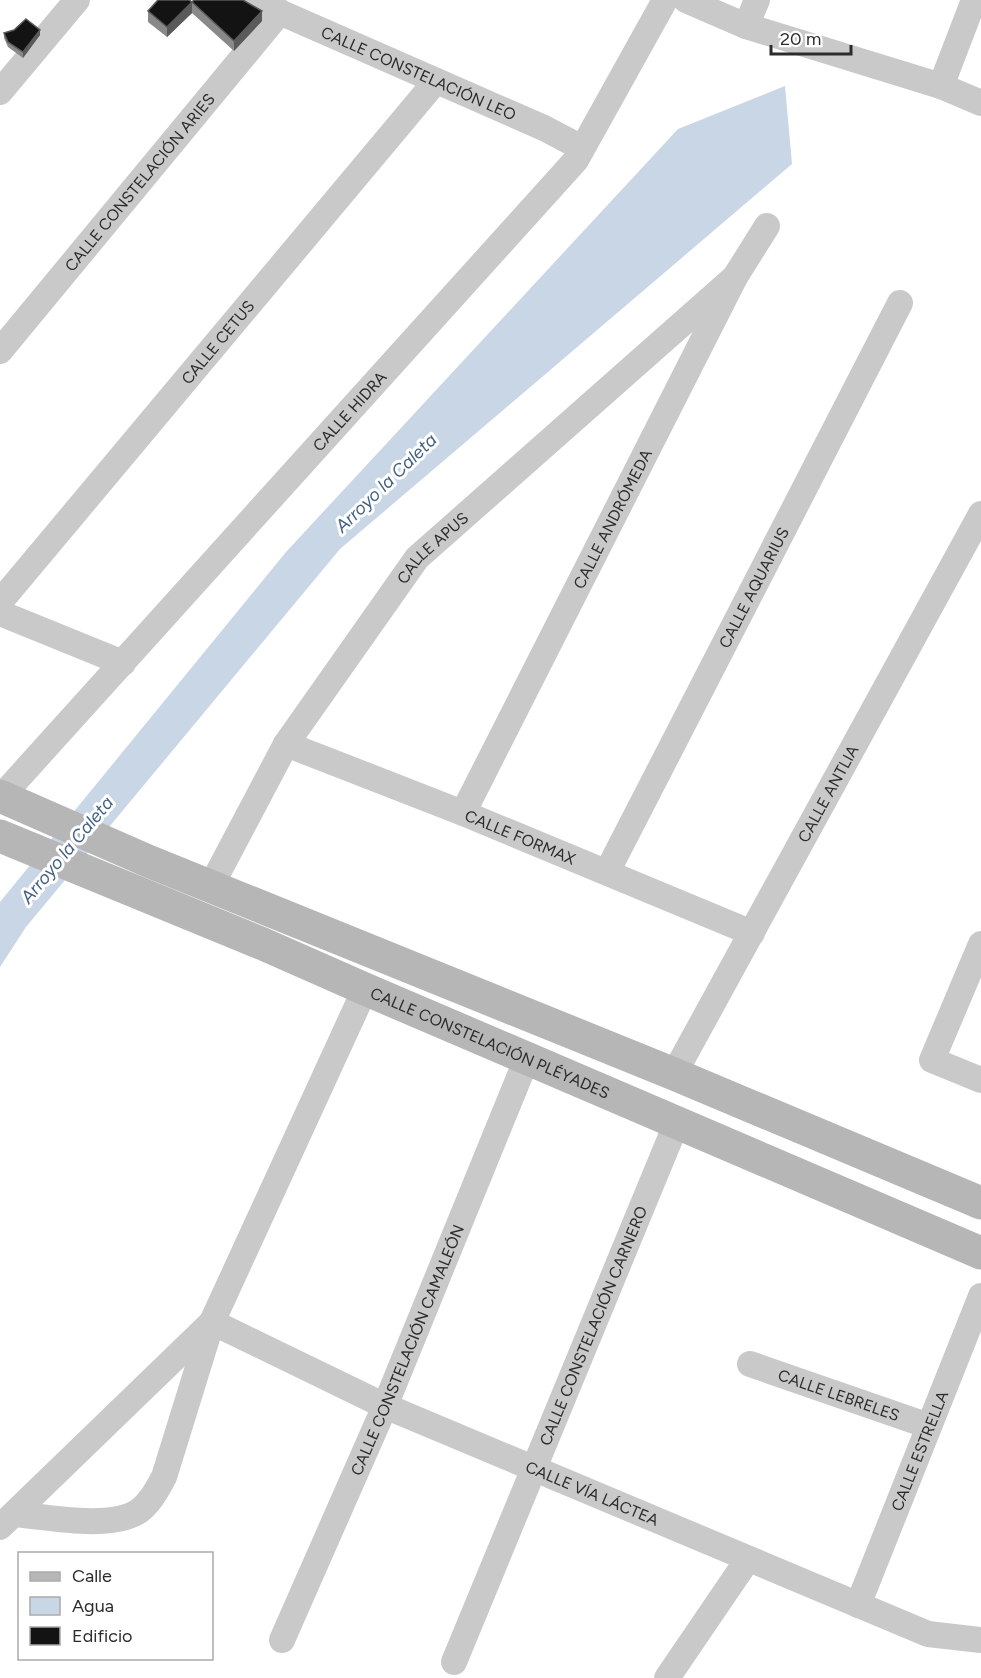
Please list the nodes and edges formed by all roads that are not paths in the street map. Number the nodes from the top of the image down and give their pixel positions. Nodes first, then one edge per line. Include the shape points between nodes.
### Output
1 (76, 0) edge
2 (252, 0) edge
3 (664, 0) edge
4 (686, 0) edge
5 (757, 0) edge
6 (974, 0) edge
7 (280, 12) junction
8 (746, 26) junction
9 (436, 81) junction
10 (940, 86) junction
11 (0, 92) edge
12 (981, 103) edge
13 (582, 148) junction
14 (767, 226) dead end
15 (735, 277) junction
16 (900, 303) dead end
17 (0, 351) edge
18 (981, 514) edge
19 (0, 602) edge
20 (0, 613) edge
21 (123, 663) junction
22 (286, 744) junction
23 (5, 798) edge
24 (463, 813) junction
25 (0, 836) edge
26 (606, 872) junction
27 (211, 886) junction
28 (752, 933) junction
29 (981, 944) edge
30 (365, 989) junction
31 (527, 1058) junction
32 (674, 1074) junction
33 (981, 1080) edge
34 (677, 1122) junction
35 (981, 1203) edge
36 (981, 1253) edge
37 (981, 1296) edge
38 (212, 1322) junction
39 (750, 1364) dead end
40 (385, 1406) junction
41 (929, 1426) junction
42 (534, 1469) junction
43 (7, 1520) edge
44 (748, 1559) junction
45 (858, 1605) junction
46 (282, 1640) dead end
47 (981, 1640) edge
48 (454, 1662) dead end
49 (667, 1678) edge

1 - 11 street
2 - 7 street, CALLE CONSTELACIÓN LEO
3 - 13 street, CALLE HIDRA
4 - 8 street
5 - 8 street
6 - 10 street
7 - 9 street, CALLE CONSTELACIÓN LEO
7 - 17 street, CALLE CONSTELACIÓN ARIES
8 - 10 street
9 - 13 street, CALLE CONSTELACIÓN LEO
9 - 19 street, CALLE CETUS
10 - 12 street
13 - 21 street, CALLE HIDRA via 568,169
14 - 15 street, CALLE ANDRÓMEDA
15 - 22 street, CALLE APUS via 417,558
15 - 24 street, CALLE ANDRÓMEDA
16 - 26 street, CALLE AQUARIUS
18 - 28 street, CALLE ANTLIA
20 - 21 street
21 - 23 street, CALLE HIDRA
22 - 24 street, CALLE FORMAX
22 - 27 street, CALLE APUS
23 - 27 main road
24 - 26 street, CALLE FORMAX
25 - 30 main road, CALLE CONSTELACIÓN PLÉYADES
26 - 28 street, CALLE FORMAX
27 - 32 main road
28 - 32 street, CALLE ANTLIA
29 - 33 street via 932,1059
30 - 31 main road, CALLE CONSTELACIÓN PLÉYADES
30 - 38 street
31 - 34 main road, CALLE CONSTELACIÓN PLÉYADES
31 - 40 street, CALLE CONSTELACIÓN CAMALEÓN
32 - 35 main road
34 - 36 main road, CALLE CONSTELACIÓN PLÉYADES
34 - 42 street, CALLE CONSTELACIÓN CARNERO
37 - 41 street, CALLE ESTRELLA
38 - 40 street, CALLE VÍA LÁCTEA
38 - 43 street
38 - 43 street via 164,1477 139,1511 102,1522
39 - 41 street, CALLE LEBRELES
40 - 42 street, CALLE VÍA LÁCTEA
40 - 46 street, CALLE CONSTELACIÓN CAMALEÓN
41 - 45 street, CALLE ESTRELLA
42 - 44 street, CALLE VÍA LÁCTEA
42 - 48 street, CALLE CONSTELACIÓN CARNERO
44 - 45 street, CALLE VÍA LÁCTEA
44 - 49 street
45 - 47 street, CALLE VÍA LÁCTEA via 928,1634

